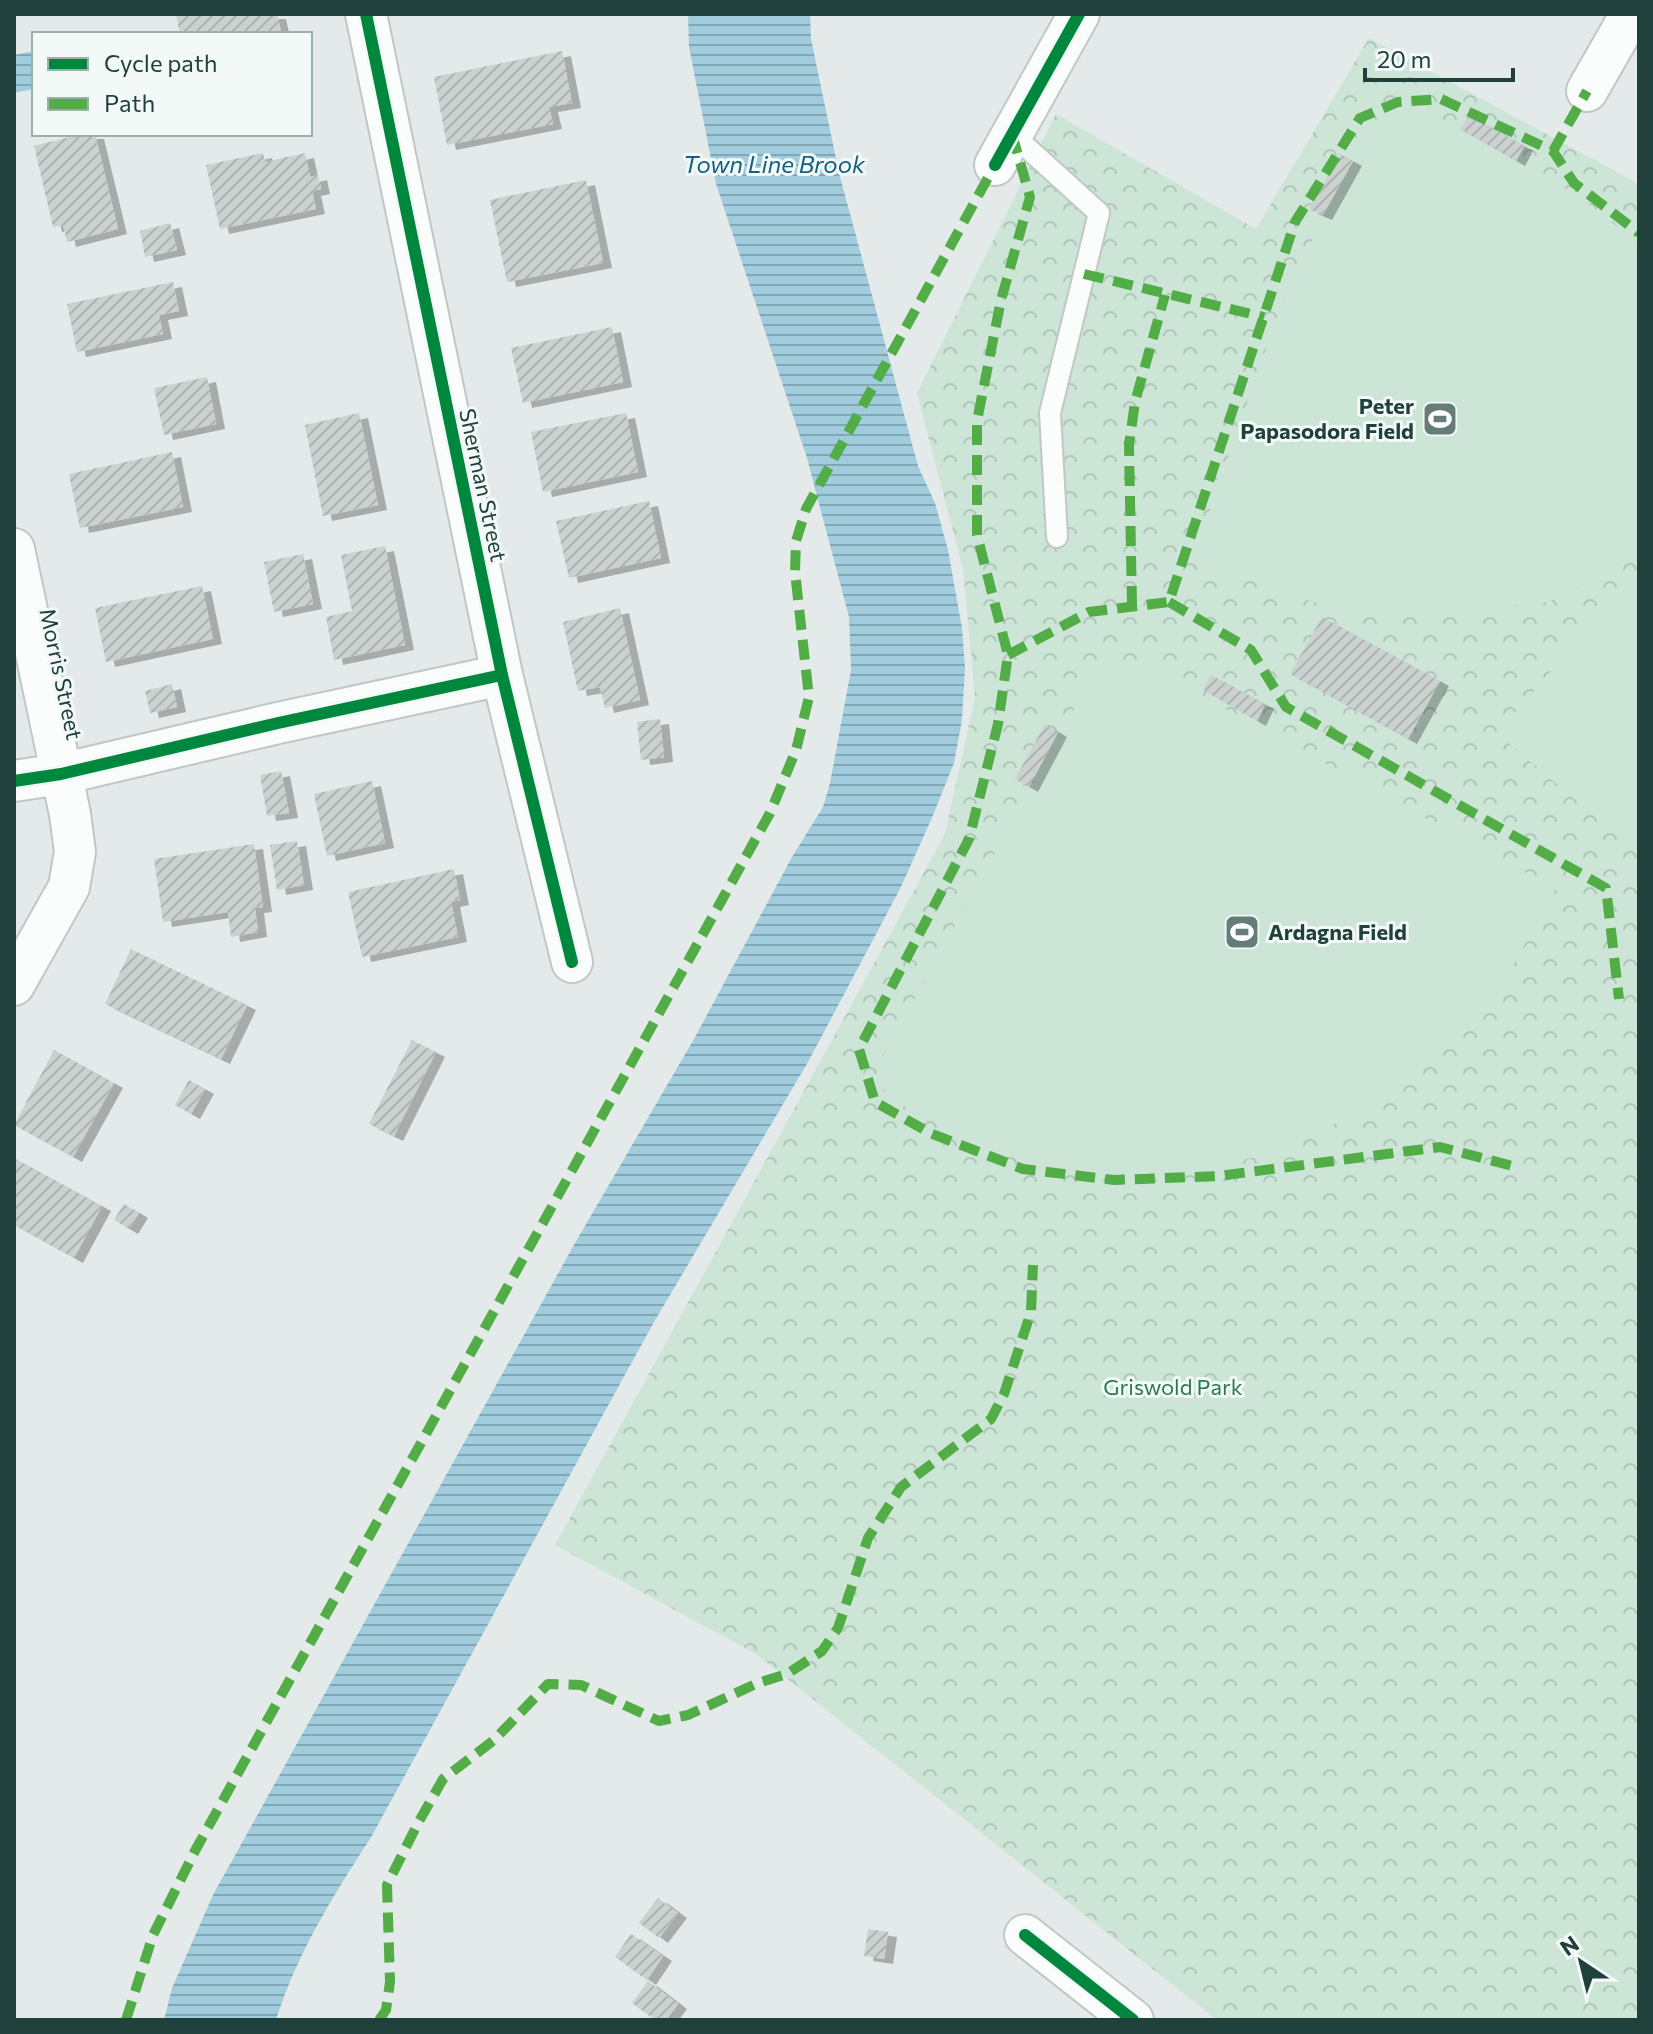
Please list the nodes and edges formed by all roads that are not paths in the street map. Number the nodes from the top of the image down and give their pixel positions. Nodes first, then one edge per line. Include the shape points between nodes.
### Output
1 (366, 14) edge
2 (1079, 14) edge
3 (1631, 14) edge
4 (1587, 91) dead end
5 (1003, 150) joint
6 (1057, 537) dead end
7 (14, 549) edge
8 (502, 675) junction
9 (61, 774) junction
10 (14, 781) edge
11 (572, 962) dead end
12 (14, 985) edge
13 (1025, 1935) dead end
14 (1133, 2020) edge

1 - 8 street, Sherman Street
2 - 5 street
3 - 4 street
5 - 6 lane via 1099,213 1050,413
7 - 9 street, Morris Street
8 - 9 street
8 - 11 street, Sherman Street
9 - 10 street
9 - 12 street, Morris Street via 73,835 73,870 69,887
13 - 14 street

